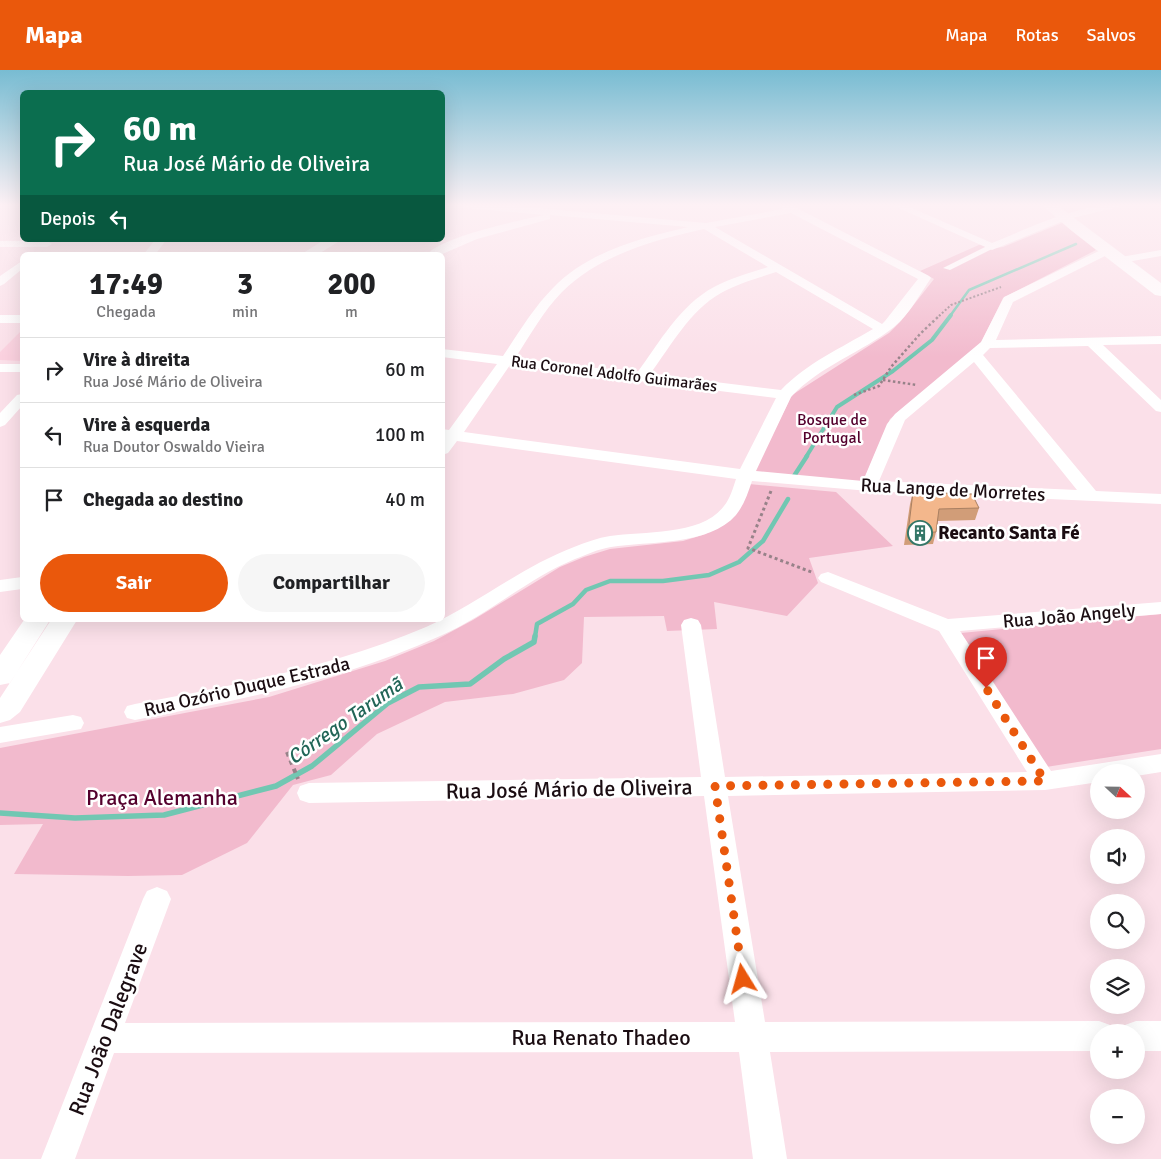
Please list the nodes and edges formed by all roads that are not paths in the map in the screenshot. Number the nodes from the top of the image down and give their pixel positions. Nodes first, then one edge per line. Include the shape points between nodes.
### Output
1 (606, 256) edge
2 (757, 256) edge
3 (882, 256) edge
4 (973, 256) edge
5 (1113, 256) edge
6 (1116, 256) edge
7 (20, 266) edge
8 (778, 268) junction
9 (947, 268) dead end
10 (0, 282) edge
11 (1161, 291) edge
12 (0, 319) edge
13 (20, 319) edge
14 (882, 330) junction
15 (1161, 340) edge
16 (1092, 342) junction
17 (987, 344) junction
18 (445, 353) edge
19 (975, 354) junction
20 (506, 361) junction
21 (0, 368) edge
22 (20, 368) edge
23 (641, 378) junction
24 (785, 395) junction
25 (20, 400) edge
26 (1161, 408) edge
27 (0, 422) edge
28 (448, 435) edge
29 (745, 476) junction
30 (870, 486) junction
31 (1090, 496) junction
32 (1161, 499) edge
33 (828, 578) road end
34 (20, 583) edge
35 (0, 586) edge
36 (1161, 608) edge
37 (36, 622) edge
38 (63, 622) edge
39 (691, 625) dead end
40 (946, 626) junction
41 (0, 676) edge
42 (135, 712) dead end
43 (0, 713) edge
44 (73, 723) dead end
45 (0, 735) edge
46 (1161, 763) edge
47 (1145, 766) edge
48 (1090, 774) edge
49 (1045, 781) junction
50 (715, 786) junction
51 (304, 788) road end
52 (157, 898) dead end
53 (752, 1036) junction
54 (1090, 1036) edge
55 (1145, 1036) edge
56 (1161, 1036) edge
57 (104, 1038) junction
58 (58, 1159) edge
59 (770, 1159) edge

1 - 20 street via 581,270 552,297
2 - 8 street
3 - 14 street, Rua Ozório Duque Estrada via 925,278 901,312
4 - 9 street
5 - 17 street via 1008,300
6 - 11 main road
7 - 10 street
8 - 14 street
8 - 23 street via 729,284 702,300
12 - 13 street
14 - 24 street, Rua Ozório Duque Estrada via 799,380
15 - 16 street
16 - 17 street
16 - 26 street
17 - 19 street
18 - 20 street, Rua Coronel Adolfo Guimarães
19 - 30 street via 895,424
19 - 31 street
20 - 23 street, Rua Coronel Adolfo Guimarães
20 - 28 street
21 - 22 street
23 - 24 street, Rua Coronel Adolfo Guimarães
24 - 29 street, Rua Ozório Duque Estrada
25 - 27 street
28 - 29 street, Rua Lange de Morretes
29 - 30 street, Rua Lange de Morretes
29 - 42 street, Rua Ozório Duque Estrada via 733,507 706,527 676,536 615,541 581,550 545,566 478,608 408,643 337,668
30 - 31 street, Rua Lange de Morretes
31 - 32 street, Rua Lange de Morretes
33 - 40 street
34 - 35 street
36 - 40 street, Rua João Angely
37 - 41 street
38 - 43 street via 10,705
39 - 50 street
40 - 49 street
44 - 45 street
46 - 47 street, Rua José Mário de Oliveira
48 - 49 street, Rua José Mário de Oliveira
49 - 50 street, Rua José Mário de Oliveira
50 - 51 street, Rua José Mário de Oliveira
50 - 53 street
52 - 57 street, Rua João Dalegrave
53 - 54 street, Rua Renato Thadeo
53 - 57 street, Rua Renato Thadeo
53 - 59 street
55 - 56 street
57 - 58 street, Rua João Dalegrave

